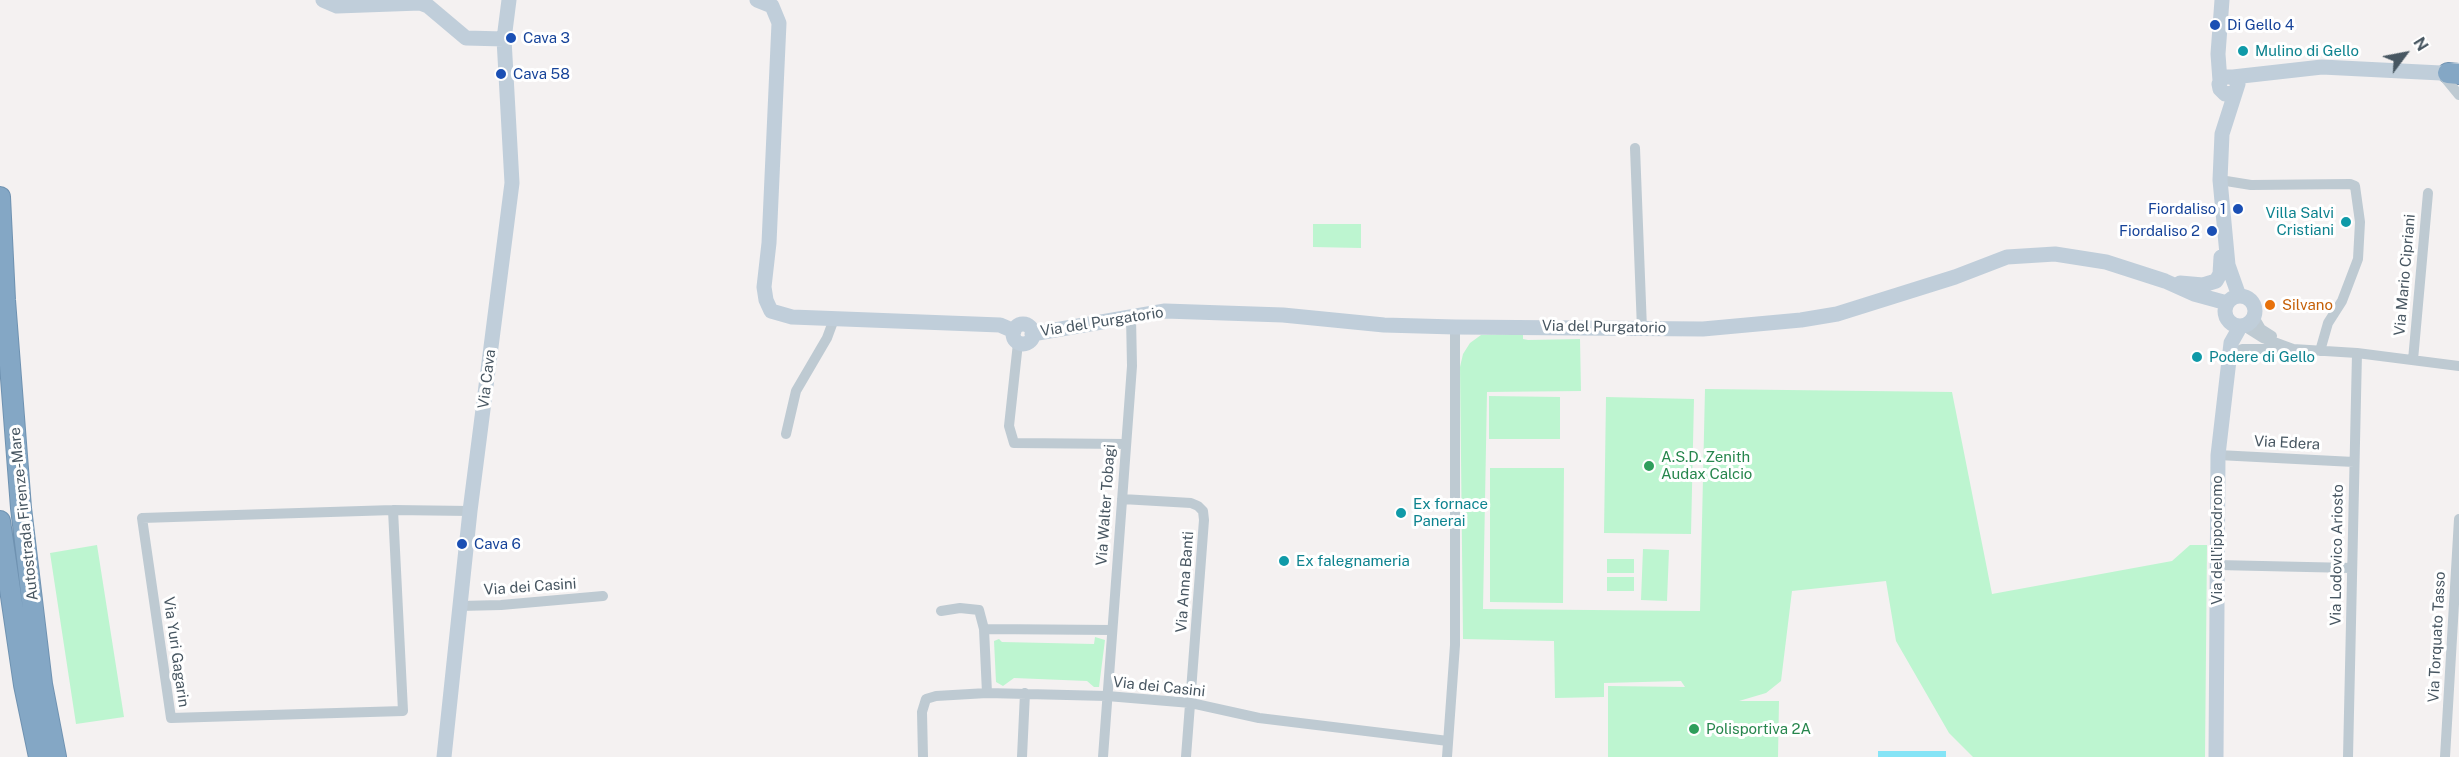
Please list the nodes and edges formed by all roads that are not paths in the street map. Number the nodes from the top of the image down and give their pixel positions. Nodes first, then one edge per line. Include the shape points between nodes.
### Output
1 (323, 0) edge
2 (509, 0) edge
3 (757, 0) edge
4 (2222, 0) edge
5 (504, 39) junction
6 (2424, 70) junction
7 (2453, 70) edge
8 (2229, 84) junction
9 (2459, 95) edge
10 (1635, 148) dead end
11 (2220, 180) junction
12 (2428, 193) dead end
13 (0, 197) edge
14 (2223, 230) junction
15 (2222, 254) junction
16 (2165, 281) junction
17 (2230, 303) junction
18 (1131, 316) junction
19 (834, 319) junction
20 (2246, 323) junction
21 (1455, 327) junction
22 (1641, 328) junction
23 (1016, 337) junction
24 (2293, 349) junction
25 (2320, 351) junction
26 (2357, 353) junction
27 (2413, 360) junction
28 (2229, 363) junction
29 (2458, 364) edge
30 (786, 434) dead end
31 (1126, 444) junction
32 (2218, 455) junction
33 (2354, 462) junction
34 (1122, 499) junction
35 (393, 510) junction
36 (470, 511) junction
37 (2459, 519) edge
38 (0, 521) edge
39 (2217, 565) junction
40 (2352, 568) junction
41 (603, 596) dead end
42 (460, 606) junction
43 (941, 611) dead end
44 (984, 629) junction
45 (1112, 630) junction
46 (987, 693) junction
47 (1025, 693) junction
48 (1107, 696) junction
49 (1191, 703) junction
50 (1448, 741) junction
51 (39, 757) edge
52 (56, 757) edge
53 (444, 757) edge
54 (923, 757) edge
55 (1022, 757) edge
56 (1103, 757) edge
57 (1186, 757) edge
58 (1447, 757) edge
59 (2216, 757) edge
60 (2348, 757) edge
61 (2445, 757) edge

1 - 5 street via 337,6 420,3 466,38
2 - 5 street, Via Cava
3 - 19 street via 772,6 779,23 766,300 771,311 781,315
4 - 8 street via 2218,54
5 - 36 street, Via Cava via 512,183
6 - 7 street
6 - 7 street via 2449,65
6 - 8 street via 2322,67
7 - 9 street
8 - 11 street via 2219,115
10 - 22 street
11 - 14 street
11 - 25 street via 2251,185 2355,186 2360,222 2358,259 2342,301 2328,323
12 - 27 street, Via Mario Cipriani
13 - 52 highway, Autostrada Firenze-Mare via 21,508 42,684
14 - 15 street
14 - 17 street
15 - 16 street via 2219,277 2214,283
15 - 17 street
16 - 17 street via 2194,294
16 - 22 street, Via del Purgatorio via 2106,262 2055,254 2007,257 1837,314 1703,328
17 - 20 street via 2231,324
17 - 20 street via 2247,298 2253,304
18 - 21 street, Via del Purgatorio via 1165,311 1243,313
18 - 23 street, Via del Purgatorio via 1032,334 1026,325 1017,326
18 - 31 street, Via Walter Tobagi
19 - 23 street via 1000,325
19 - 30 street via 796,391
20 - 24 street via 2263,338
20 - 28 street, Via dell'ippodromo via 2232,340
21 - 22 street, Via del Purgatorio
21 - 50 street via 1455,645
23 - 31 street via 1009,426 1014,443
24 - 25 street
24 - 28 street via 2242,349 2235,352
25 - 26 street
26 - 27 street
26 - 33 street, Via Lodovico Ariosto
27 - 29 street
28 - 32 street, Via dell'ippodromo
31 - 34 street, Via Walter Tobagi
32 - 33 street, Via Edera
32 - 39 street, Via dell'ippodromo
33 - 40 street, Via Lodovico Ariosto
34 - 45 street, Via Walter Tobagi
34 - 49 street, Via Anna Banti via 1191,503 1203,511
35 - 35 street, Via Yuri Gagarin via 403,711 171,718 142,518
35 - 36 street, Via Yuri Gagarin
36 - 42 street, Via Cava
37 - 61 street, Via Torquato Tasso
38 - 51 highway, Autostrada Firenze-Mare via 24,685
39 - 40 street
39 - 59 street, Via dell'ippodromo
40 - 60 street, Via Lodovico Ariosto
41 - 42 street, Via dei Casini
42 - 53 street, Via Cava
43 - 44 street via 980,610
44 - 45 street
44 - 46 street
45 - 48 street, Via Walter Tobagi
46 - 47 street, Via dei Casini
46 - 54 street, Via dei Casini via 926,699 922,712
47 - 48 street, Via dei Casini
47 - 55 street
48 - 49 street, Via dei Casini
48 - 56 street, Via Walter Tobagi
49 - 50 street, Via dei Casini via 1259,718
49 - 57 street
50 - 58 street

